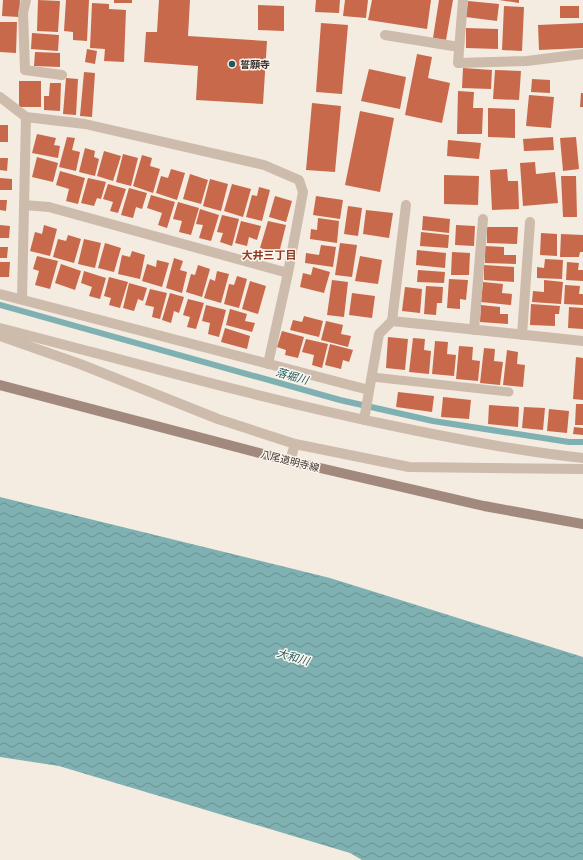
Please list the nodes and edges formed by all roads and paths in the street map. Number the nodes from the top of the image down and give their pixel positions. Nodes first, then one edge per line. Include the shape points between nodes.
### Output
1 (26, 0) edge
2 (464, 0) edge
3 (385, 35) dead end
4 (459, 47) junction
5 (583, 54) edge
6 (62, 75) dead end
7 (0, 97) edge
8 (26, 117) junction
9 (24, 205) junction
10 (406, 205) dead end
11 (483, 218) dead end
12 (530, 222) dead end
13 (288, 273) junction
14 (0, 294) edge
15 (22, 300) junction
16 (392, 321) junction
17 (0, 328) edge
18 (474, 330) junction
19 (522, 335) junction
20 (0, 336) edge
21 (583, 341) edge
22 (268, 364) junction
23 (372, 377) junction
24 (0, 385) edge
25 (509, 392) dead end
26 (369, 393) junction
27 (365, 416) junction
28 (295, 444) junction
29 (583, 458) edge
30 (290, 461) junction
31 (583, 469) edge
32 (583, 524) edge

1 - 6 street via 23,13 25,70
2 - 4 street
3 - 4 street
4 - 5 street via 458,63 527,61
7 - 8 street
8 - 9 street
8 - 13 street via 85,124 264,165 298,180 304,192
9 - 13 street via 49,207
9 - 15 street
10 - 16 street
11 - 18 street
12 - 19 street
13 - 22 street
14 - 15 street
15 - 22 street
16 - 18 street
16 - 23 street via 379,334
17 - 27 street via 266,398
18 - 19 street
19 - 21 street
20 - 28 street via 80,364 218,419
22 - 26 street
23 - 25 lane
23 - 26 street
24 - 30 main road, 八尾道明寺線
26 - 27 street
27 - 29 street via 474,443
28 - 30 street
28 - 31 street via 409,467
30 - 32 main road, 八尾道明寺線 via 484,506

